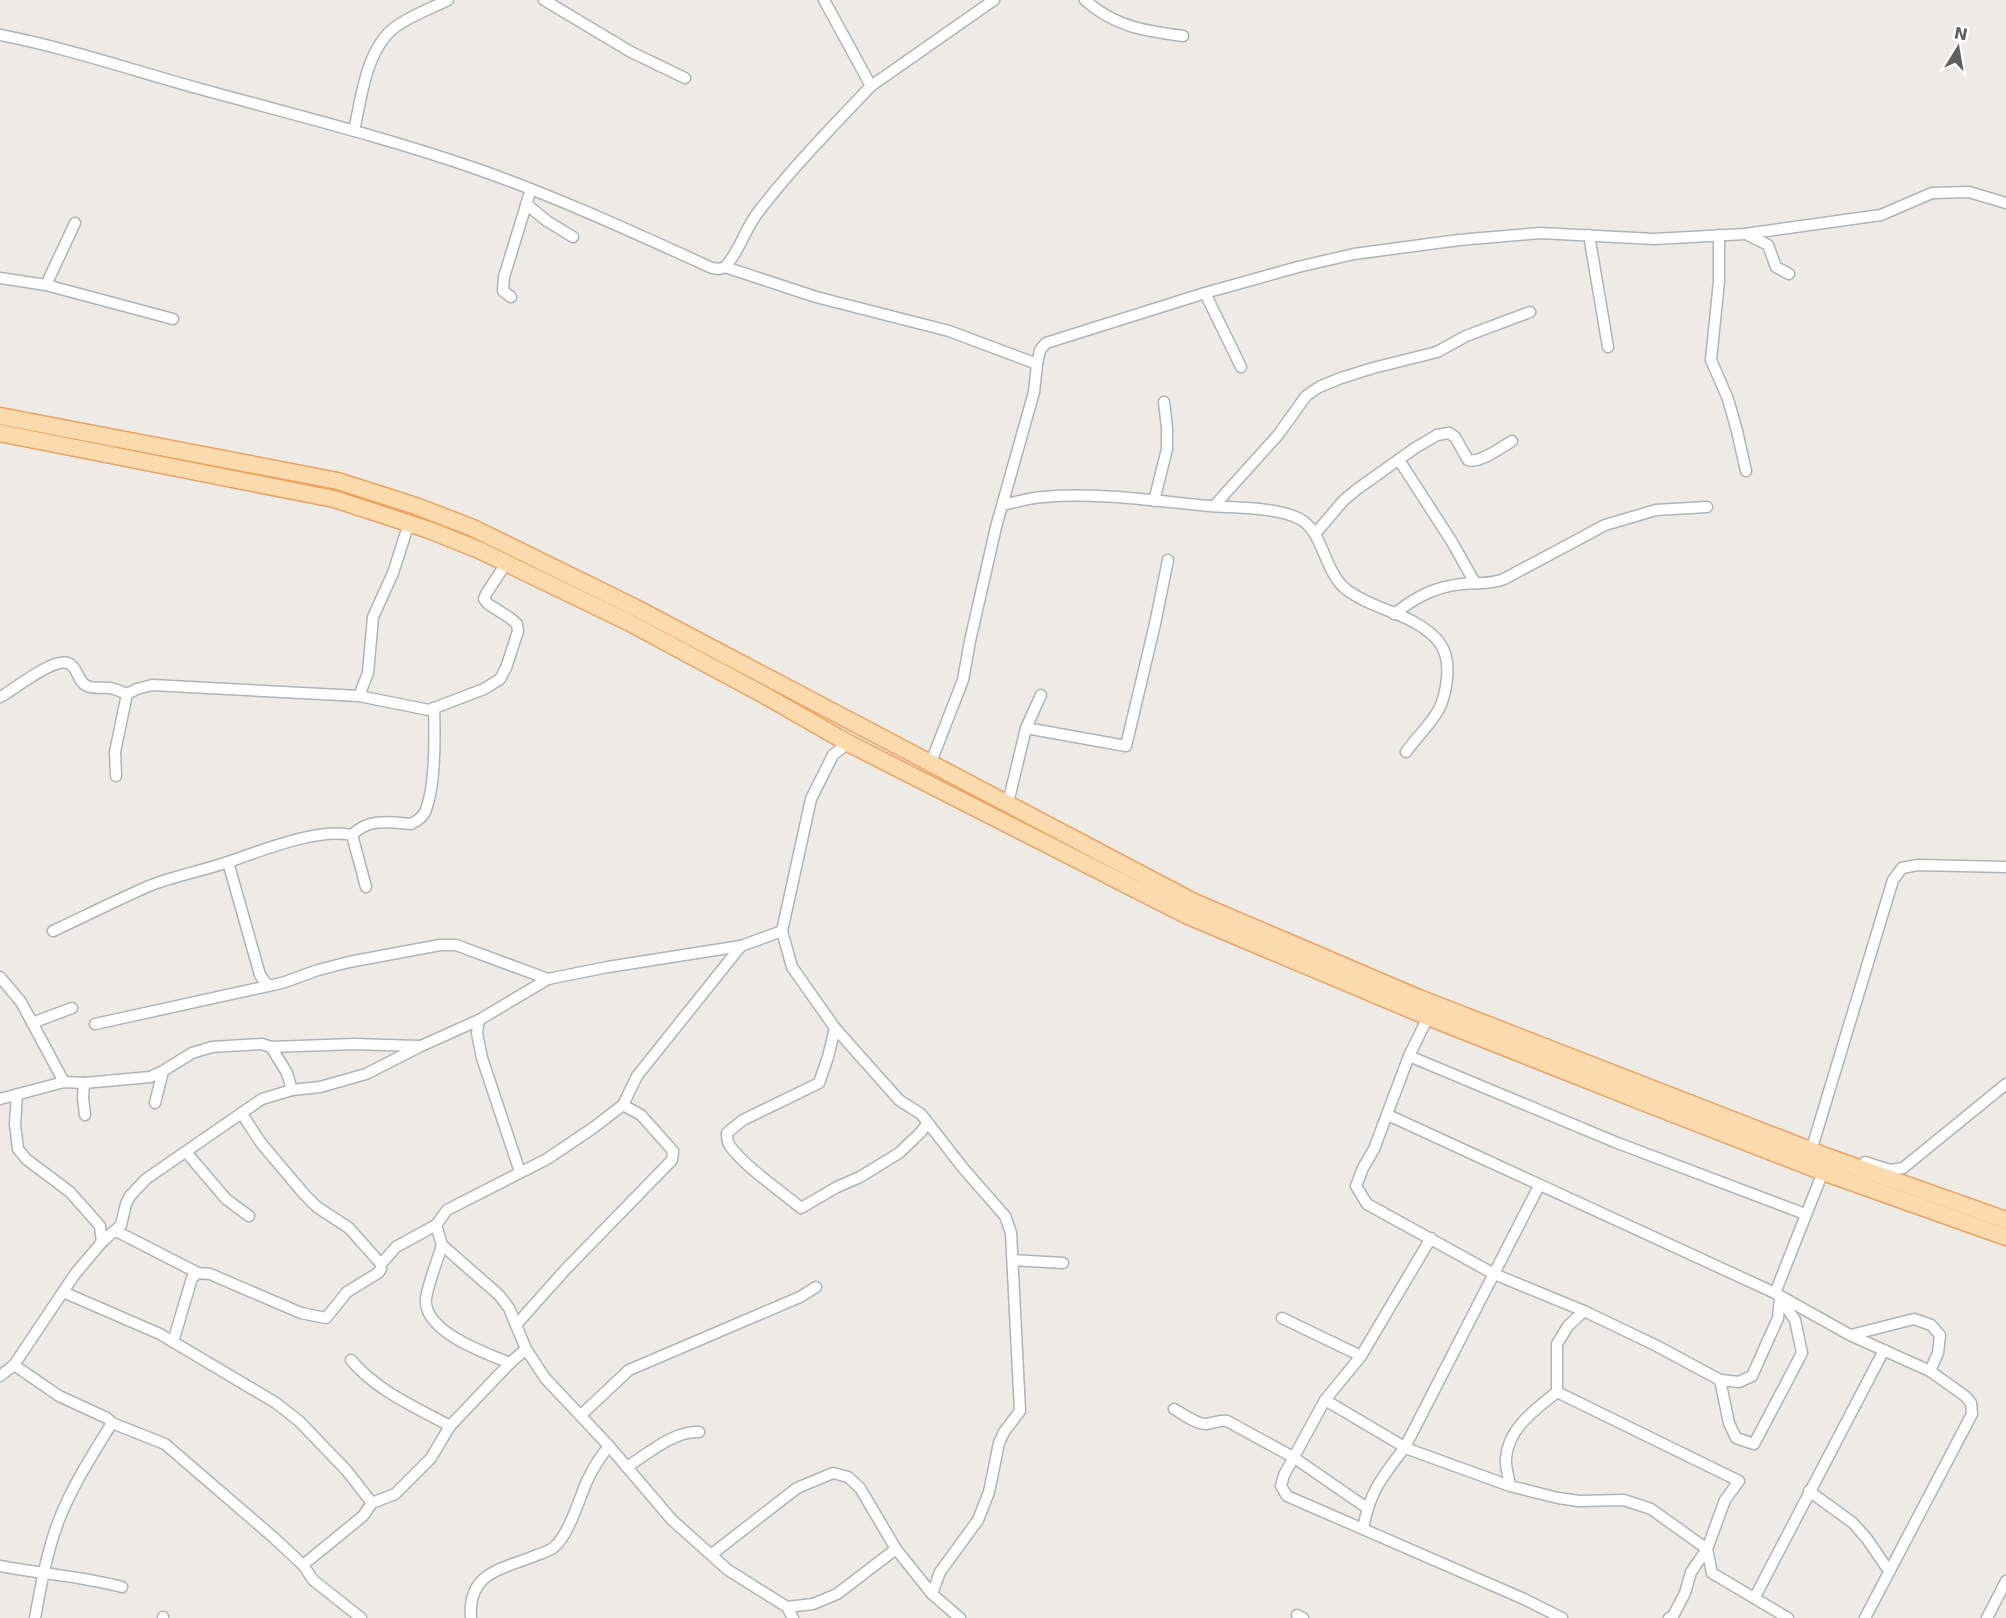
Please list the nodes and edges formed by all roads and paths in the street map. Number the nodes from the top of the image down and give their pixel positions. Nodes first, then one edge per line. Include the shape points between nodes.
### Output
1 (448, 0) edge
2 (544, 0) edge
3 (824, 0) edge
4 (994, 0) edge
5 (1085, 0) edge
6 (0, 35) edge
7 (1184, 36) dead end
8 (685, 78) dead end
9 (871, 86) junction
10 (354, 132) junction
11 (531, 189) junction
12 (2006, 203) edge
13 (526, 204) junction
14 (75, 223) dead end
15 (1746, 234) junction
16 (1589, 235) junction
17 (1719, 235) junction
18 (573, 237) dead end
19 (724, 267) junction
20 (1789, 274) dead end
21 (0, 278) edge
22 (46, 285) junction
23 (1205, 293) junction
24 (511, 297) dead end
25 (1530, 312) dead end
26 (173, 319) dead end
27 (1608, 347) dead end
28 (1037, 364) junction
29 (1241, 367) dead end
30 (1164, 402) dead end
31 (0, 416) edge
32 (0, 433) edge
33 (1512, 441) dead end
34 (1399, 460) junction
35 (1746, 471) dead end
36 (1154, 501) junction
37 (1003, 505) junction
38 (1214, 506) junction
39 (1707, 507) dead end
40 (409, 523) junction
41 (1315, 534) junction
42 (483, 542) junction
43 (1168, 560) dead end
44 (507, 562) junction
45 (1475, 584) junction
46 (1394, 614) junction
47 (127, 694) junction
48 (1041, 695) dead end
49 (359, 696) junction
50 (0, 697) edge
51 (434, 708) junction
52 (1026, 729) junction
53 (848, 742) junction
54 (1406, 752) dead end
55 (931, 762) junction
56 (116, 776) dead end
57 (1008, 803) junction
58 (352, 835) junction
59 (228, 862) junction
60 (2006, 867) edge
61 (366, 887) dead end
62 (53, 931) dead end
63 (782, 932) junction
64 (741, 946) junction
65 (260, 975) junction
66 (0, 976) edge
67 (548, 979) junction
68 (268, 986) junction
69 (255, 989) junction
70 (72, 1008) dead end
71 (1428, 1017) junction
72 (479, 1020) junction
73 (32, 1023) junction
74 (95, 1024) dead end
75 (834, 1028) junction
76 (421, 1046) junction
77 (271, 1047) junction
78 (1409, 1056) junction
79 (163, 1071) junction
80 (64, 1082) junction
81 (84, 1083) junction
82 (2006, 1084) edge
83 (1632, 1089) junction
84 (292, 1090) junction
85 (17, 1095) junction
86 (0, 1099) edge
87 (155, 1103) dead end
88 (622, 1105) junction
89 (243, 1114) junction
90 (85, 1115) dead end
91 (1388, 1115) junction
92 (928, 1123) junction
93 (1812, 1148) junction
94 (186, 1152) junction
95 (520, 1172) junction
96 (1823, 1172) junction
97 (1539, 1186) junction
98 (1805, 1214) junction
99 (249, 1216) dead end
100 (2006, 1220) edge
101 (436, 1225) junction
102 (116, 1231) junction
103 (2006, 1237) edge
104 (1431, 1238) junction
105 (102, 1242) junction
106 (442, 1245) junction
107 (1012, 1260) junction
108 (1063, 1263) dead end
109 (381, 1264) junction
110 (198, 1273) junction
111 (1494, 1274) junction
112 (816, 1287) dead end
113 (63, 1292) junction
114 (1778, 1296) junction
115 (1584, 1311) junction
116 (1281, 1318) dead end
117 (516, 1325) junction
118 (1850, 1335) junction
119 (173, 1342) junction
120 (526, 1349) junction
121 (1884, 1350) junction
122 (1361, 1356) junction
123 (351, 1360) dead end
124 (510, 1363) junction
125 (15, 1365) junction
126 (1930, 1371) junction
127 (0, 1376) edge
128 (1720, 1380) junction
129 (1557, 1392) junction
130 (1325, 1400) junction
131 (1174, 1409) dead end
132 (581, 1415) junction
133 (112, 1423) junction
134 (450, 1426) junction
135 (699, 1432) dead end
136 (609, 1446) junction
137 (1405, 1447) junction
138 (1293, 1457) junction
139 (627, 1467) junction
140 (1510, 1486) junction
141 (1809, 1491) junction
142 (372, 1503) junction
143 (1367, 1508) junction
144 (1363, 1529) junction
145 (896, 1549) junction
146 (1707, 1549) junction
147 (712, 1554) junction
148 (303, 1565) junction
149 (0, 1566) edge
150 (1889, 1571) junction
151 (44, 1574) junction
152 (2006, 1581) edge
153 (122, 1587) dead end
154 (932, 1594) junction
155 (1755, 1597) junction
156 (787, 1607) junction
157 (35, 1618) edge
158 (361, 1618) edge
159 (471, 1618) edge
160 (793, 1618) edge
161 (960, 1618) edge
162 (1562, 1618) edge
163 (1669, 1618) edge
164 (1788, 1618) edge
165 (1866, 1618) edge
166 (1987, 1618) edge

1 - 10 street via 396,26 379,44 366,76
2 - 8 street via 631,52
3 - 9 street
4 - 9 street
5 - 7 street via 1099,13 1127,26
6 - 10 street via 48,44
9 - 19 street via 810,149 756,214
10 - 11 street
11 - 13 street
11 - 19 street via 712,268
12 - 15 street via 1969,192 1932,193 1881,215
13 - 18 street
13 - 24 street via 504,277 503,291
14 - 22 street
15 - 17 street
15 - 20 street via 1768,245 1776,267
16 - 17 street via 1654,239
16 - 23 street via 1540,233 1354,254
16 - 27 street
17 - 35 street via 1711,360 1728,399
19 - 28 street via 816,297 949,331
21 - 22 street
22 - 26 street
23 - 28 street via 1046,343
23 - 29 street
25 - 38 street via 1466,336 1437,352 1319,387 1306,396 1278,435
28 - 37 street via 1034,392
30 - 36 street via 1167,449
31 - 42 main road via 338,481 416,506
32 - 40 main road via 334,499
33 - 34 street via 1472,461 1455,436 1437,435
34 - 41 street via 1343,501
34 - 45 street
36 - 37 street via 1041,496
36 - 38 street
37 - 55 street via 963,680
38 - 41 street via 1287,514 1302,520
39 - 45 street via 1656,510 1605,525 1504,579
40 - 42 main road
40 - 49 street via 373,617 368,673
41 - 46 street via 1328,565 1345,589
42 - 44 main road
42 - 55 main road via 636,608
43 - 52 street via 1126,746
44 - 51 street via 484,599 517,624 506,668 500,679 484,689
44 - 53 main road via 638,627
45 - 46 street via 1436,588
46 - 54 street via 1432,633 1441,643 1448,666 1446,692 1439,710
47 - 49 street via 152,685
47 - 50 street via 84,685 75,669 66,663 34,674
47 - 56 street via 116,752
48 - 52 street
49 - 51 street
51 - 58 street via 435,746 424,813 411,824 372,823
52 - 57 street
53 - 63 street via 833,755 811,799
53 - 71 main road via 1188,916
55 - 57 main road
57 - 83 main road via 1194,902
58 - 59 street via 341,832 273,845
58 - 61 street
59 - 62 street via 150,886
59 - 65 street
60 - 93 street via 1918,865 1902,868 1893,880
63 - 64 street
63 - 75 street via 792,967
64 - 67 street
64 - 88 street via 637,1076
65 - 68 street
65 - 69 street
66 - 73 street
67 - 68 street via 456,945 440,945 350,962
67 - 72 street
68 - 69 street
69 - 74 street
70 - 73 street
71 - 78 street
71 - 83 main road
72 - 76 street
72 - 95 street via 477,1033 482,1058
73 - 80 street
75 - 92 street via 899,1100 921,1113
75 - 92 street via 819,1083 743,1120 727,1133 730,1146 801,1208 899,1154
76 - 77 street
76 - 84 street via 366,1074
77 - 79 street via 212,1047 192,1053
77 - 84 street
78 - 91 street
78 - 98 street via 1615,1142
79 - 81 street via 150,1077
79 - 87 street
80 - 81 street
80 - 85 street
81 - 90 street
82 - 93 street via 1904,1168 1890,1170
83 - 93 main road
83 - 96 main road
84 - 89 street via 262,1099
85 - 86 street
85 - 105 street via 18,1149 70,1192 100,1226
88 - 95 street via 593,1128
88 - 117 street via 641,1115 673,1151 672,1161
89 - 94 street
89 - 109 street via 261,1143 304,1194 349,1228
91 - 97 street
91 - 104 street via 1356,1186 1367,1204
92 - 107 street via 1005,1216 1011,1233
93 - 100 main road
94 - 99 street via 226,1199
94 - 102 street via 146,1179 130,1196
95 - 101 street via 447,1210
96 - 98 street
96 - 103 main road
97 - 111 street
97 - 114 street
98 - 114 street
101 - 106 street
101 - 109 street via 396,1247
102 - 105 street
102 - 110 street
104 - 111 street
104 - 122 street
105 - 113 street
106 - 117 street via 499,1295 510,1308
106 - 124 street via 426,1299 428,1314 464,1344
107 - 108 street
107 - 154 street via 1020,1411 999,1443 978,1520 940,1572
109 - 110 street via 378,1273 340,1298 326,1318 302,1313 210,1274
110 - 119 street via 192,1278
111 - 115 street
111 - 137 street
112 - 132 street via 629,1370
113 - 119 street
113 - 125 street
114 - 118 street
114 - 128 street via 1778,1318 1752,1376 1739,1382
114 - 128 street via 1795,1320 1802,1353 1754,1444 1736,1438
115 - 128 street
115 - 129 street via 1557,1344
116 - 122 street
117 - 120 street
118 - 121 street
118 - 126 street via 1914,1319 1931,1325 1940,1335
119 - 142 street via 276,1403 299,1421
120 - 124 street
120 - 132 street via 545,1378
121 - 126 street
121 - 141 street
122 - 130 street
123 - 134 street via 380,1388
124 - 134 street
125 - 127 street
125 - 133 street via 59,1396
126 - 150 street via 1965,1396 1971,1403 1972,1414
129 - 140 street via 1526,1417 1512,1438 1506,1457
129 - 146 street via 1739,1481 1725,1500
130 - 137 street
130 - 138 street
131 - 138 street via 1199,1423 1227,1421
132 - 136 street
133 - 148 street via 165,1444
133 - 151 street via 59,1520
134 - 142 street via 431,1458 395,1494
135 - 139 street via 679,1434
136 - 139 street
136 - 159 street via 554,1547 485,1576 474,1593
137 - 140 street
137 - 143 street via 1376,1485
138 - 143 street
138 - 144 street via 1281,1486 1287,1496
139 - 147 street via 672,1520
140 - 146 street via 1579,1501 1624,1500 1651,1509
141 - 150 street via 1853,1523
141 - 155 street
142 - 148 street via 363,1516
143 - 144 street
144 - 162 street
145 - 147 street via 860,1488 848,1477 833,1473 797,1488
145 - 154 street
145 - 156 street via 837,1594 813,1604
146 - 155 street via 1712,1574
146 - 163 street
147 - 156 street via 728,1570
148 - 158 street via 313,1580
149 - 151 street
150 - 165 street
151 - 153 street
151 - 157 street
152 - 166 street
154 - 161 street
155 - 164 street
156 - 160 street

